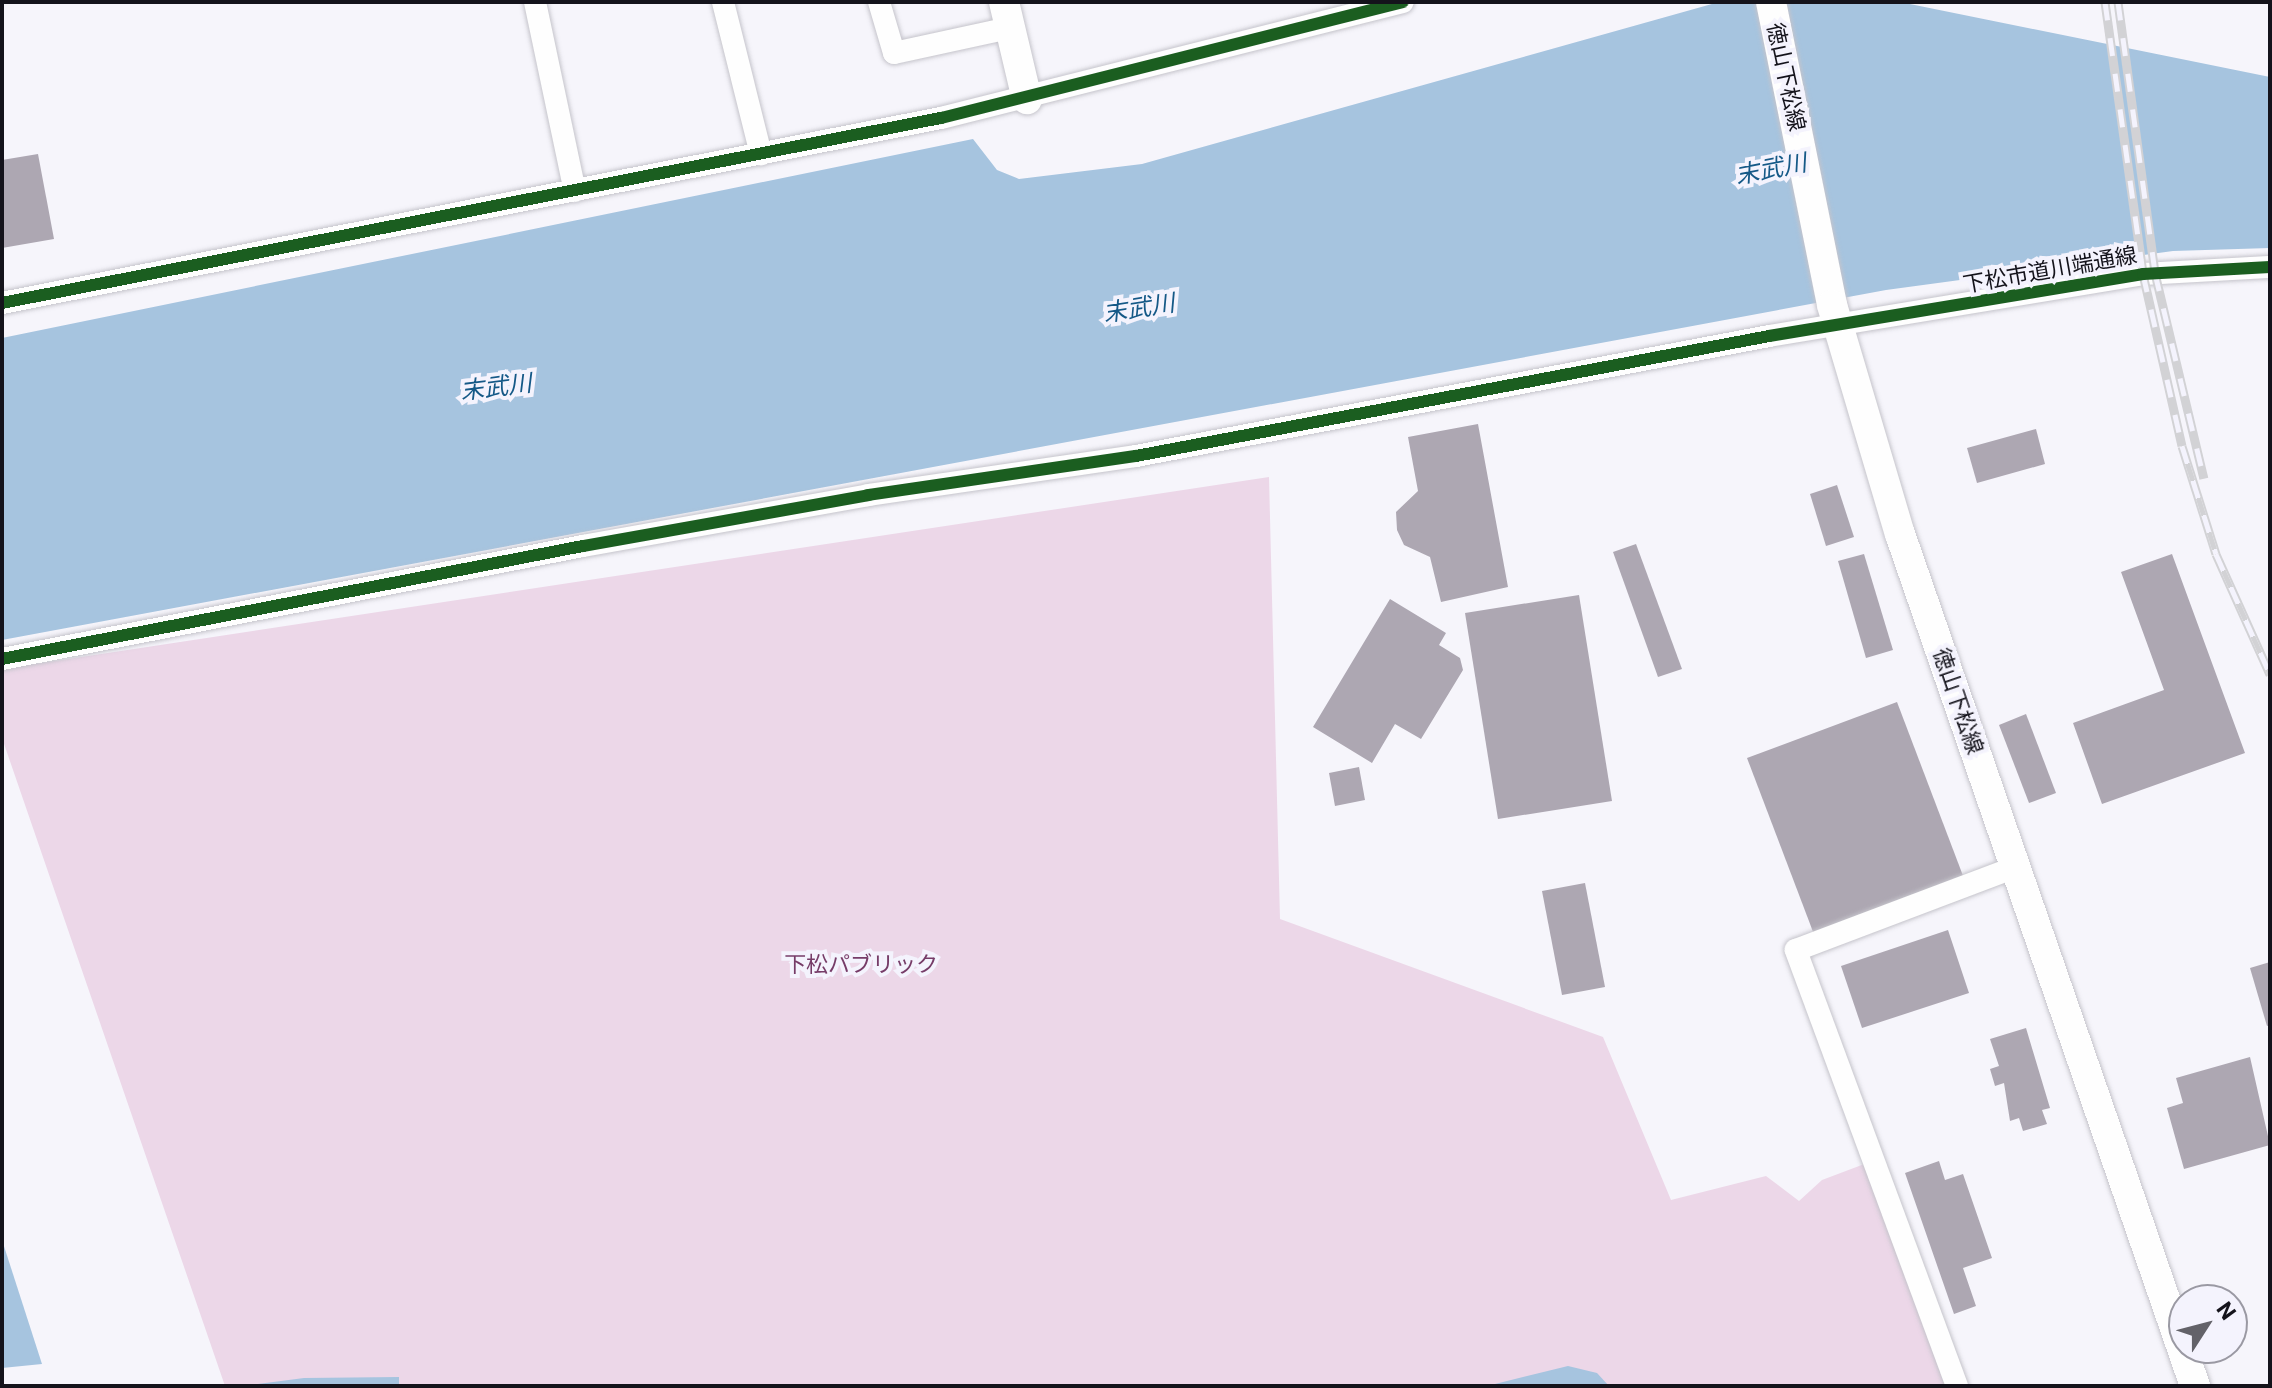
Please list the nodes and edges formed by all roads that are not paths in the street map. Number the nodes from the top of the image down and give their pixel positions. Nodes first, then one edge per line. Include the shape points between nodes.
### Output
1 (535, 2) edge
2 (723, 2) edge
3 (879, 2) edge
4 (1403, 2) edge
5 (1771, 2) edge
6 (1007, 15) edge
7 (1027, 99) junction
8 (761, 154) junction
9 (575, 191) junction
10 (2270, 267) edge
11 (2, 303) edge
12 (1835, 316) junction
13 (2, 659) edge
14 (2016, 867) junction
15 (1957, 1386) edge
16 (2195, 1386) edge

1 - 9 street
2 - 8 street
3 - 6 street via 894,53
4 - 7 street
5 - 12 main road, 徳山下松線
6 - 7 main road
7 - 8 street
8 - 9 street
9 - 11 street via 375,225
10 - 12 street, 下松市道川端通線 via 2143,274
12 - 13 street, 下松市道川端通線 via 1149,453 868,495 583,546
12 - 14 main road, 徳山下松線 via 1900,534
14 - 15 street via 1796,950
14 - 16 main road, 徳山下松線

